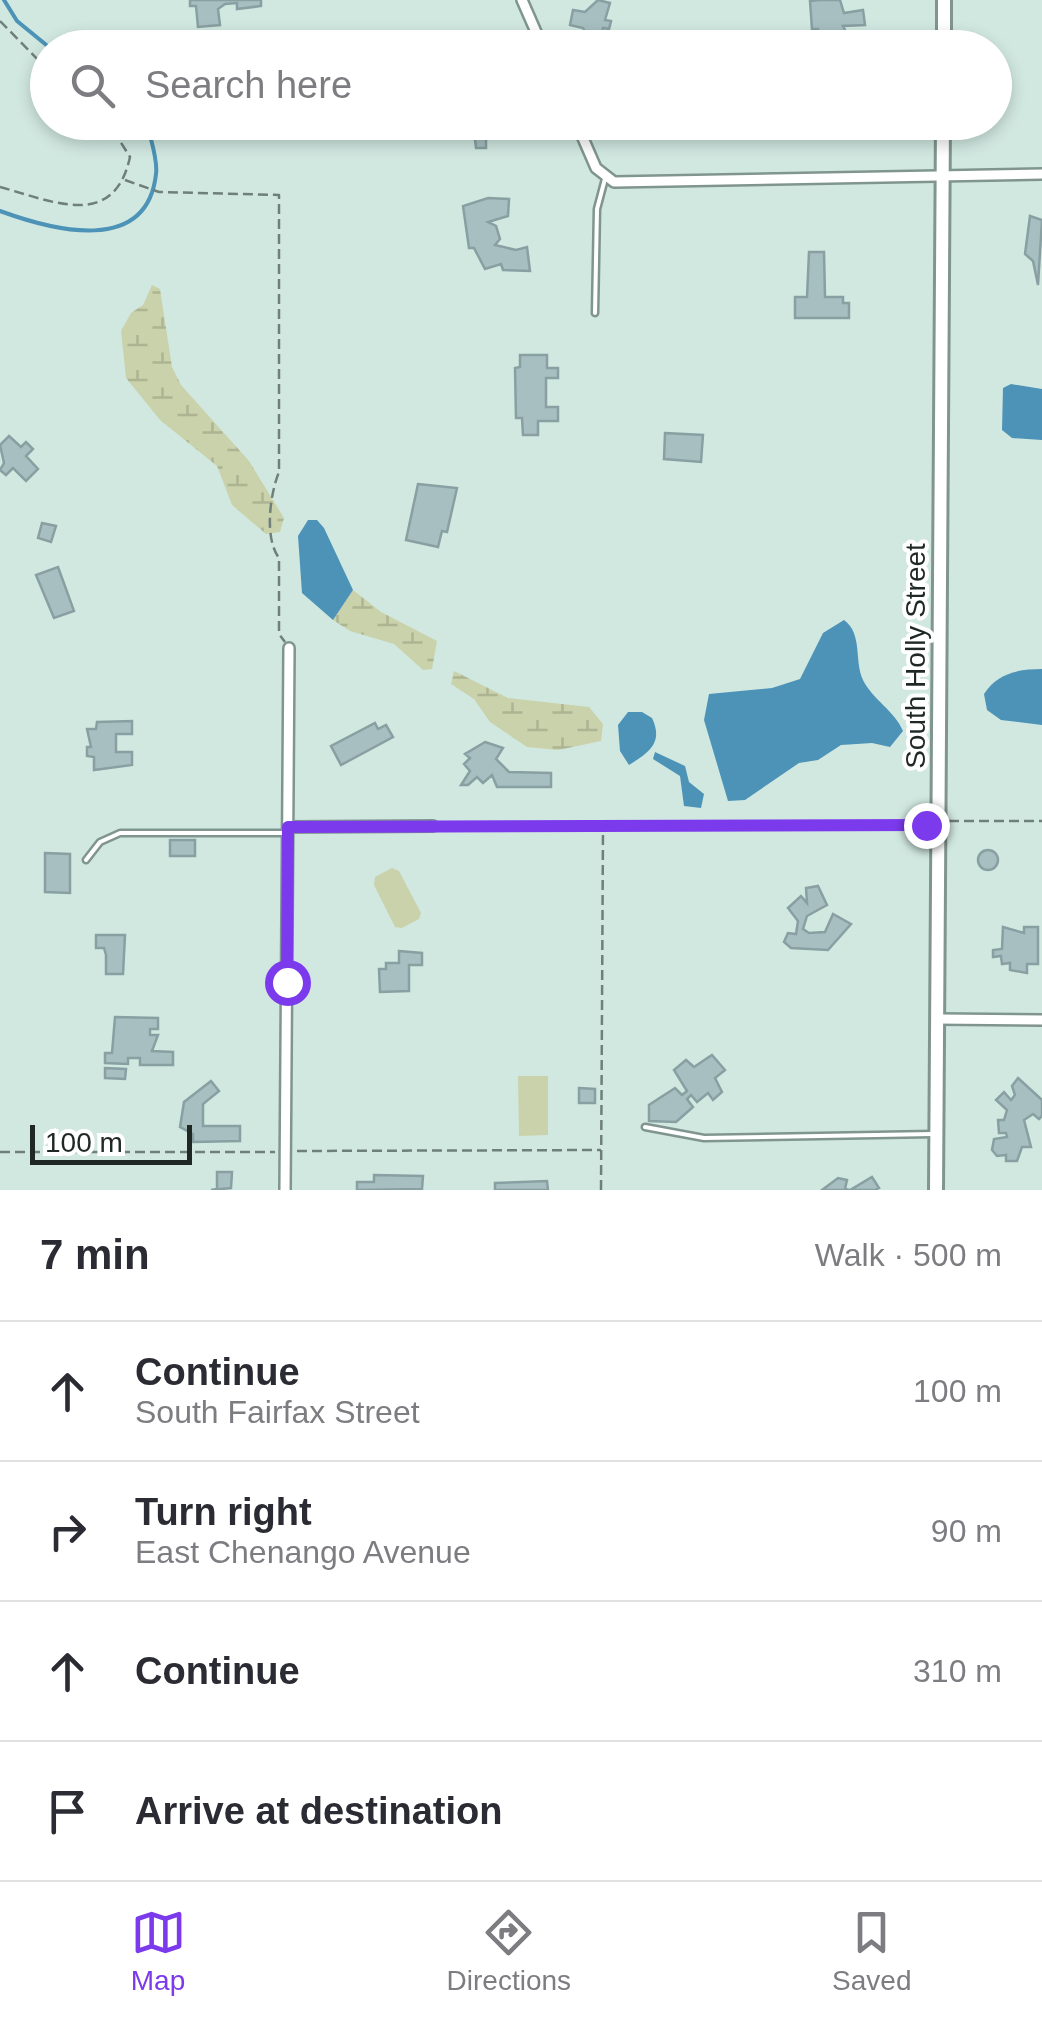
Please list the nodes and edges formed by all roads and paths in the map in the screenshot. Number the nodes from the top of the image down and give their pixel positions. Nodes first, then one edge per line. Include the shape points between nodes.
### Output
1 (522, 0) edge
2 (944, 0) edge
3 (2, 25) edge
4 (535, 30) edge
5 (944, 30) edge
6 (30, 52) edge
7 (119, 140) edge
8 (584, 140) edge
9 (943, 140) edge
10 (943, 174) junction
11 (1042, 174) edge
12 (610, 179) junction
13 (125, 180) junction
14 (0, 186) edge
15 (596, 314) dead end
16 (289, 648) joint
17 (1042, 820) edge
18 (939, 822) junction
19 (433, 826) joint
20 (602, 826) junction
21 (288, 830) junction
22 (86, 860) dead end
23 (937, 1019) junction
24 (1042, 1020) edge
25 (644, 1127) dead end
26 (936, 1134) junction
27 (601, 1150) junction
28 (285, 1151) junction
29 (0, 1152) edge
30 (285, 1190) edge
31 (601, 1190) edge
32 (936, 1190) edge

1 - 4 street
2 - 5 street
3 - 6 path
7 - 13 path via 130,158
8 - 12 street via 596,168
9 - 10 street, South Holly Street
10 - 11 street
10 - 12 street
10 - 18 street, South Holly Street
12 - 15 lane via 597,210
13 - 14 path via 110,200 84,206
13 - 16 path via 158,192 279,195 279,472 272,490 272,546 278,558 279,634
16 - 21 street
17 - 18 path
18 - 20 path
18 - 23 street, South Holly Street
19 - 20 path
19 - 21 street
20 - 27 path
21 - 22 lane via 120,833 100,842
21 - 28 street
23 - 24 street
23 - 26 street, South Holly Street
25 - 26 lane via 704,1138
26 - 32 street, South Holly Street
27 - 28 path
27 - 31 path
28 - 29 path
28 - 30 street

